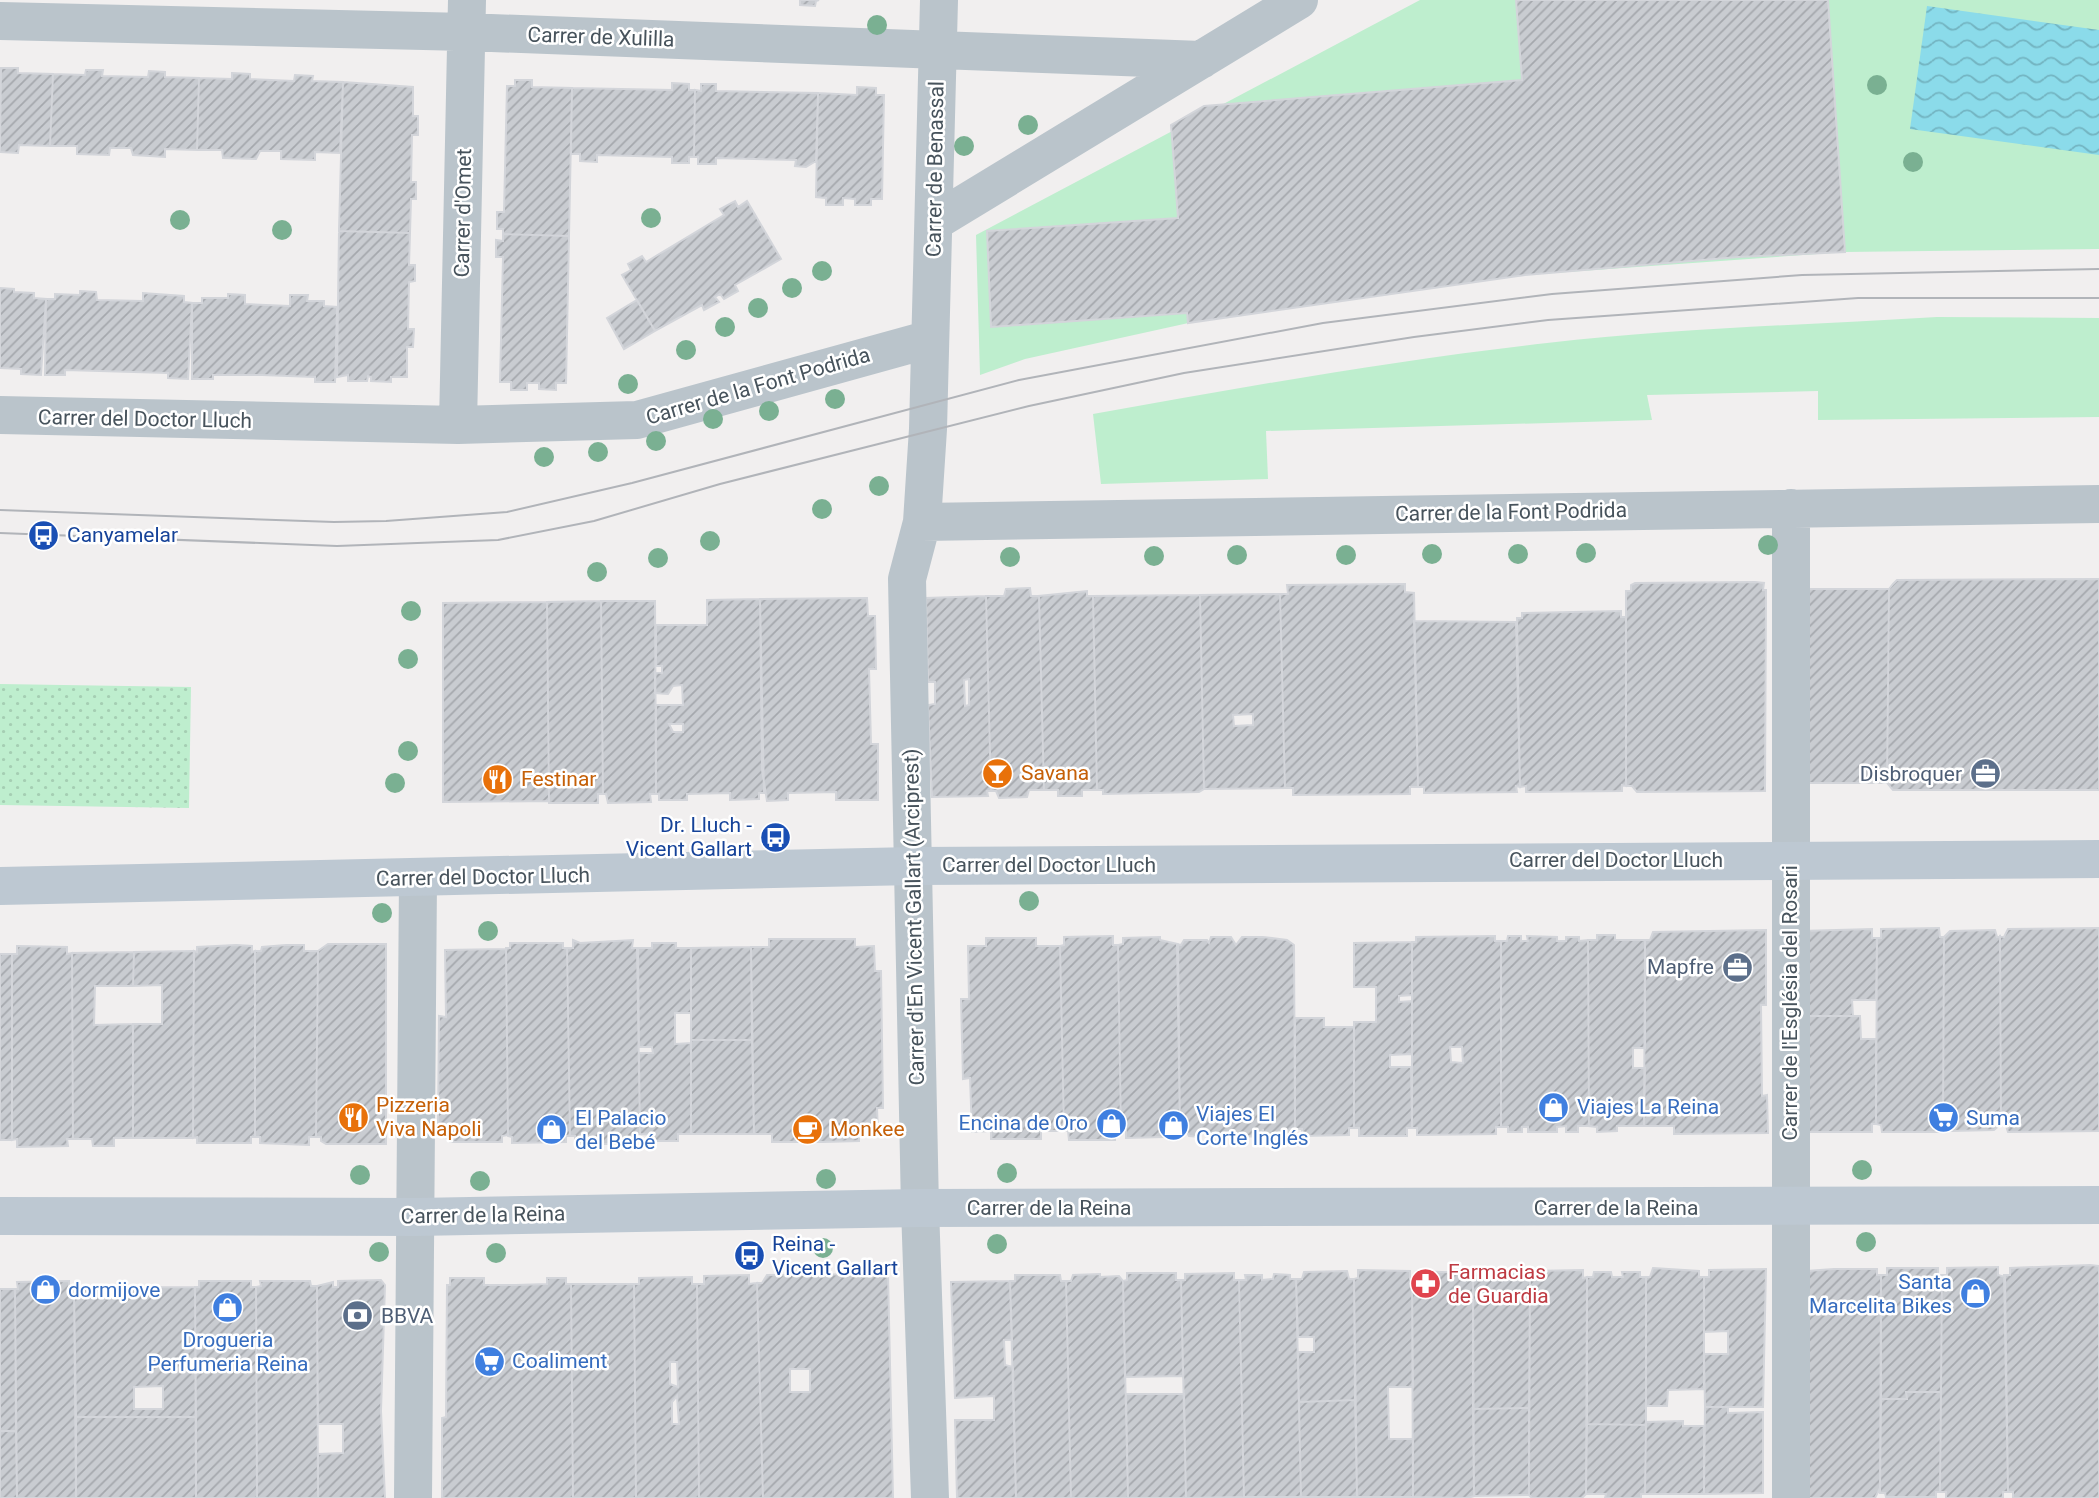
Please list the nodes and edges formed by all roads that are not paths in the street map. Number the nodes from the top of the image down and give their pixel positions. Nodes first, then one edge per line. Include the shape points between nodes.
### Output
1 (939, 0) edge
2 (1299, 0) edge
3 (466, 16) edge
4 (0, 21) edge
5 (937, 49) junction
6 (1201, 60) junction
7 (934, 222) junction
8 (930, 339) junction
9 (0, 415) edge
10 (458, 425) junction
11 (2099, 504) edge
12 (1791, 508) junction
13 (922, 522) junction
14 (1791, 859) junction
15 (2099, 859) edge
16 (914, 866) junction
17 (418, 879) junction
18 (0, 886) edge
19 (2099, 1205) edge
20 (1790, 1207) junction
21 (920, 1208) junction
22 (0, 1216) edge
23 (416, 1217) junction
24 (414, 1498) edge
25 (930, 1498) edge
26 (1791, 1498) edge

1 - 5 street, Carrer de Benassal
2 - 6 street
3 - 4 street, Carrer de Xulilla
3 - 5 street, Carrer de Xulilla
3 - 10 street, Carrer d'Omet
5 - 6 street, Carrer de Xulilla
5 - 7 street, Carrer de Benassal
6 - 7 street
7 - 8 street, Carrer de Benassal
8 - 10 street, Carrer de la Font Podrida via 637,420
8 - 13 street, Carrer d'En Vicent Gallart (Arciprest)
9 - 10 street, Carrer del Doctor Lluch
11 - 12 street, Carrer de la Font Podrida
12 - 13 street, Carrer de la Font Podrida
12 - 14 street, Carrer de l'Església del Rosari
13 - 16 street, Carrer d'En Vicent Gallart (Arciprest) via 907,579
14 - 15 street, Carrer del Doctor Lluch
14 - 16 street, Carrer del Doctor Lluch
14 - 20 street, Carrer de l'Església del Rosari
16 - 17 street, Carrer del Doctor Lluch
16 - 21 street, Carrer d'En Vicent Gallart (Arciprest)
17 - 18 street, Carrer del Doctor Lluch
17 - 23 street
19 - 20 street, Carrer de la Reina
20 - 21 street, Carrer de la Reina
20 - 26 street, Carrer de l'Església del Rosari
21 - 23 street, Carrer de la Reina
21 - 25 street, Carrer d'En Vicent Gallart (Arciprest)
22 - 23 street, Carrer de la Reina
23 - 24 street

